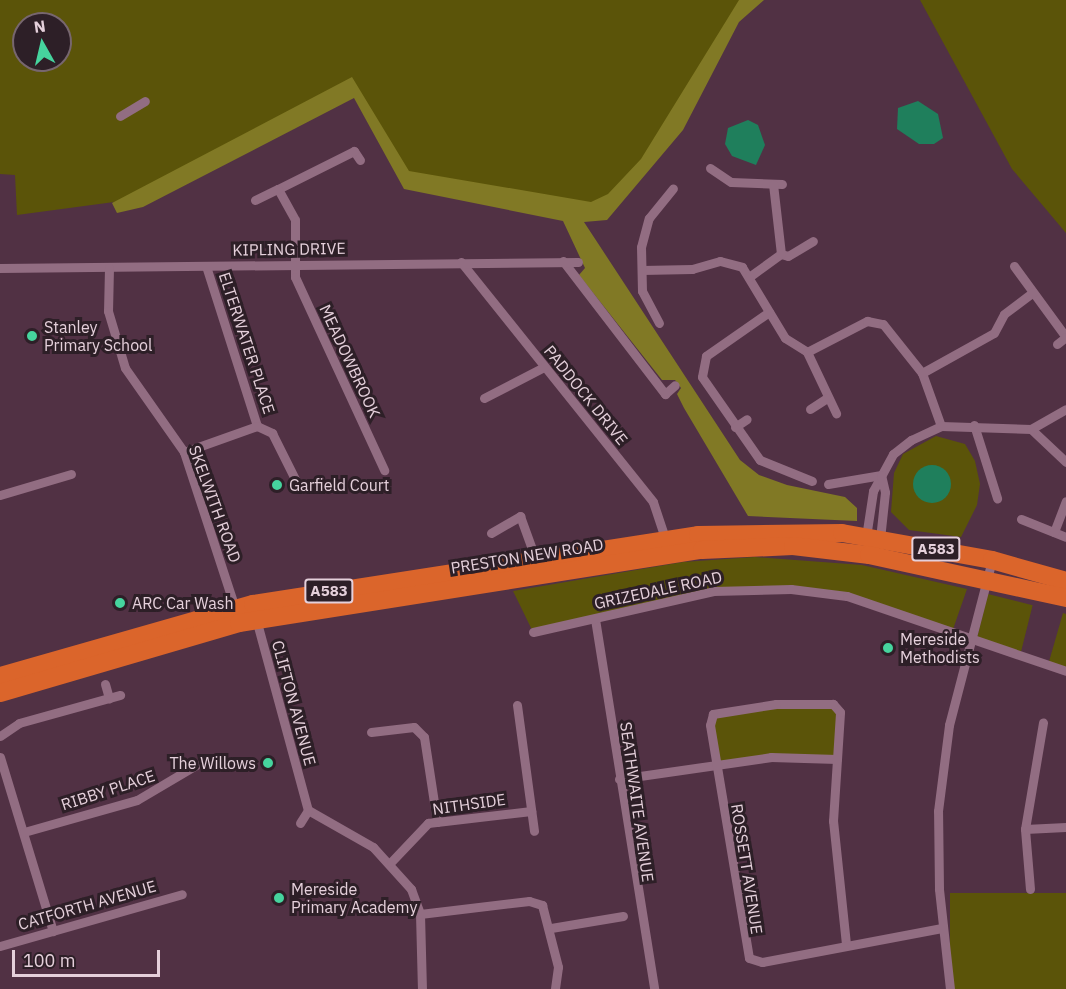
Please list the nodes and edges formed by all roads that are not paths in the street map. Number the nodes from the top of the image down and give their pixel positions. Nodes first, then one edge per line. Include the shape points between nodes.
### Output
1 (145, 101) dead end
2 (120, 116) dead end
3 (360, 160) dead end
4 (710, 168) dead end
5 (278, 189) junction
6 (673, 189) dead end
7 (257, 196) dead end
8 (813, 241) dead end
9 (781, 254) junction
10 (563, 261) junction
11 (461, 262) junction
12 (578, 262) dead end
13 (296, 264) junction
14 (206, 266) junction
15 (1014, 266) dead end
16 (0, 268) edge
17 (110, 268) junction
18 (642, 270) junction
19 (750, 277) junction
20 (1033, 292) junction
21 (770, 312) junction
22 (660, 323) dead end
23 (1066, 337) edge
24 (1057, 344) dead end
25 (807, 352) junction
26 (544, 367) junction
27 (922, 374) junction
28 (675, 385) dead end
29 (484, 398) dead end
30 (827, 398) junction
31 (810, 409) dead end
32 (1066, 409) edge
33 (836, 413) dead end
34 (747, 419) dead end
35 (974, 425) junction
36 (257, 426) junction
37 (941, 426) junction
38 (735, 427) junction
39 (1031, 429) junction
40 (184, 452) junction
41 (1066, 462) edge
42 (384, 470) dead end
43 (70, 474) dead end
44 (881, 475) junction
45 (812, 481) dead end
46 (828, 484) dead end
47 (299, 487) dead end
48 (0, 495) edge
49 (998, 498) dead end
50 (1066, 501) edge
51 (1021, 519) dead end
52 (1054, 532) junction
53 (490, 533) dead end
54 (1066, 537) edge
55 (872, 540) junction
56 (667, 547) junction
57 (854, 553) junction
58 (886, 557) junction
59 (536, 560) junction
60 (992, 560) junction
61 (987, 579) junction
62 (1066, 581) edge
63 (1066, 598) edge
64 (246, 613) junction
65 (595, 619) junction
66 (533, 632) dead end
67 (968, 640) junction
68 (1066, 671) edge
69 (0, 676) edge
70 (105, 684) dead end
71 (0, 693) edge
72 (120, 695) dead end
73 (109, 698) junction
74 (517, 705) dead end
75 (1043, 723) dead end
76 (371, 732) dead end
77 (0, 736) edge
78 (0, 757) edge
79 (837, 759) junction
80 (196, 765) dead end
81 (717, 766) junction
82 (619, 779) junction
83 (308, 810) junction
84 (531, 811) junction
85 (437, 822) junction
86 (300, 823) dead end
87 (1066, 827) edge
88 (1025, 829) junction
89 (534, 831) dead end
90 (24, 832) junction
91 (391, 862) junction
92 (1029, 889) dead end
93 (182, 894) dead end
94 (420, 914) junction
95 (623, 916) dead end
96 (551, 928) junction
97 (942, 928) junction
98 (53, 930) junction
99 (846, 944) junction
100 (0, 946) edge
101 (422, 989) edge
102 (555, 989) edge
103 (654, 989) edge
104 (950, 989) edge

1 - 2 street
3 - 5 street via 354,151
4 - 9 street via 731,182 778,184
5 - 7 street
5 - 13 street, MEADOWBROOK via 295,220
6 - 18 street via 645,228
8 - 9 street via 788,256
9 - 19 street
10 - 11 street, KIPLING DRIVE
10 - 12 street, KIPLING DRIVE
10 - 28 street via 665,394
11 - 13 street, KIPLING DRIVE
11 - 26 street, PADDOCK DRIVE
13 - 14 street, KIPLING DRIVE
13 - 42 street, MEADOWBROOK via 295,277
14 - 17 street, KIPLING DRIVE
14 - 36 street, ELTERWATER PLACE
15 - 20 street
16 - 17 street, KIPLING DRIVE
17 - 40 street, SKELWITH ROAD via 108,311 125,368
18 - 19 street via 692,269 720,261 742,267
18 - 22 street via 642,291
19 - 21 street
20 - 23 street
20 - 27 street via 1004,314 994,333
21 - 25 street via 786,338
21 - 38 street via 716,346 701,366
23 - 24 street
25 - 27 street via 875,321 891,328
25 - 30 street
26 - 29 street
26 - 56 street, PADDOCK DRIVE via 653,502
27 - 37 street
30 - 31 street
30 - 33 street
32 - 39 street
34 - 38 street
35 - 37 street
35 - 39 street
35 - 49 street
36 - 40 street
36 - 47 street, ELTERWATER PLACE via 272,433
37 - 44 street via 901,447
38 - 45 street via 769,467
39 - 41 street
40 - 64 street, SKELWITH ROAD
43 - 48 street
44 - 46 street
44 - 55 street
44 - 55 street via 885,492
50 - 52 street
51 - 52 street
52 - 54 street
53 - 59 street, PRESTON NEW ROAD via 520,516
55 - 56 highway, PRESTON NEW ROAD / A583 via 789,532
55 - 57 highway
55 - 58 highway
55 - 60 highway, PRESTON NEW ROAD / A583
56 - 57 highway, PRESTON NEW ROAD / A583 via 793,546
56 - 59 highway, PRESTON NEW ROAD / A583
56 - 64 highway, PRESTON NEW ROAD / A583
57 - 58 highway, PRESTON NEW ROAD / A583
58 - 61 highway, PRESTON NEW ROAD / A583
59 - 64 highway, PRESTON NEW ROAD / A583
60 - 61 street
60 - 62 highway, PRESTON NEW ROAD / A583
61 - 63 highway, PRESTON NEW ROAD / A583
61 - 67 street
64 - 69 highway, PRESTON NEW ROAD / A583
64 - 71 highway, PRESTON NEW ROAD / A583
64 - 83 street, CLIFTON AVENUE
65 - 66 street, GRIZEDALE ROAD
65 - 67 street, GRIZEDALE ROAD via 713,591 791,589 847,596
65 - 82 street, SEATHWAITE AVENUE
67 - 68 street, GRIZEDALE ROAD
67 - 97 street via 949,725 938,811
70 - 73 street
72 - 73 street
73 - 77 street via 19,723
74 - 84 street, NITHSIDE
75 - 88 street
76 - 85 street via 414,727 424,737
78 - 90 street
79 - 81 street via 771,758
79 - 81 street via 840,712 833,704 776,704 713,714 710,725
79 - 99 street via 835,878
80 - 90 street, RIBBY PLACE via 136,800
81 - 82 street
81 - 99 street, ROSSETT AVENUE via 749,958 762,962
82 - 103 street, SEATHWAITE AVENUE
83 - 86 street
83 - 91 street
84 - 85 street, NITHSIDE
84 - 89 street, NITHSIDE
85 - 91 street, NITHSIDE via 428,823
87 - 88 street
88 - 92 street
90 - 98 street
91 - 94 street
93 - 98 street, CATFORTH AVENUE
94 - 96 street via 529,901 542,905
94 - 101 street
95 - 96 street
96 - 102 street via 558,967
97 - 99 street, ROSSETT AVENUE
97 - 104 street
98 - 100 street, CATFORTH AVENUE

